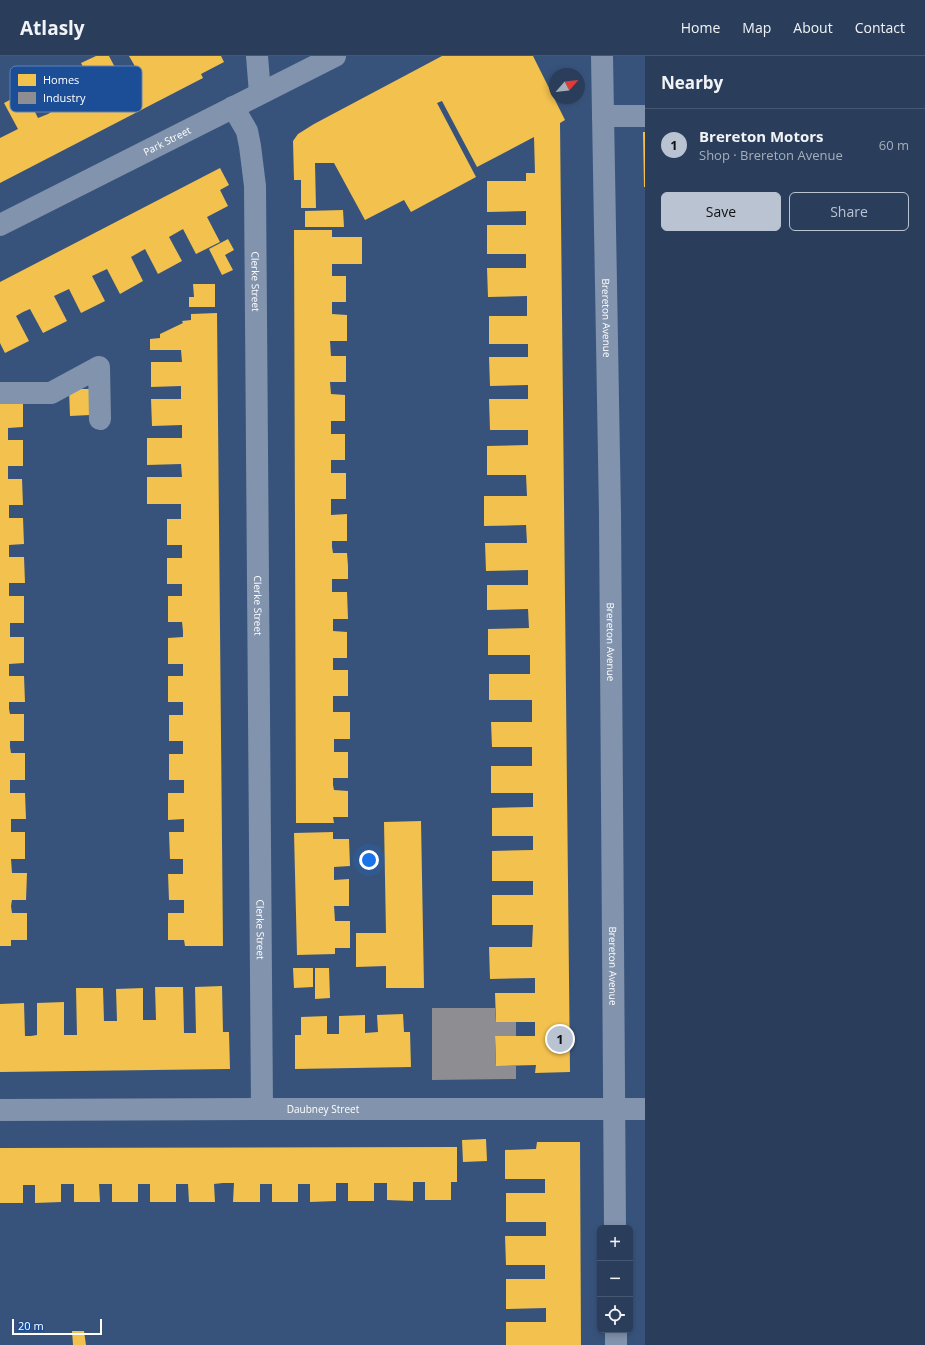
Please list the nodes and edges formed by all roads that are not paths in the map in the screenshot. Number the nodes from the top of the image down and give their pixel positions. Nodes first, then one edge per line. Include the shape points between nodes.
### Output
1 (257, 56) edge
2 (334, 56) edge
3 (602, 56) edge
4 (260, 93) junction
5 (233, 107) junction
6 (603, 116) junction
7 (645, 116) edge
8 (0, 225) edge
9 (0, 393) edge
10 (100, 419) dead end
11 (262, 1109) junction
12 (614, 1109) junction
13 (645, 1109) edge
14 (0, 1110) edge
15 (615, 1225) edge
16 (616, 1333) edge
17 (616, 1345) edge

1 - 4 street
2 - 4 street, Park Street
3 - 6 street, Brereton Avenue
4 - 5 street, Park Street
5 - 8 street, Park Street
5 - 11 street, Clerke Street via 247,130 255,186
6 - 7 street
6 - 12 street, Brereton Avenue via 610,522
9 - 10 street via 51,393 99,367
11 - 12 street, Daubney Street
11 - 14 street, Daubney Street
12 - 13 street, Daubney Street
12 - 15 street, Brereton Avenue
16 - 17 street

